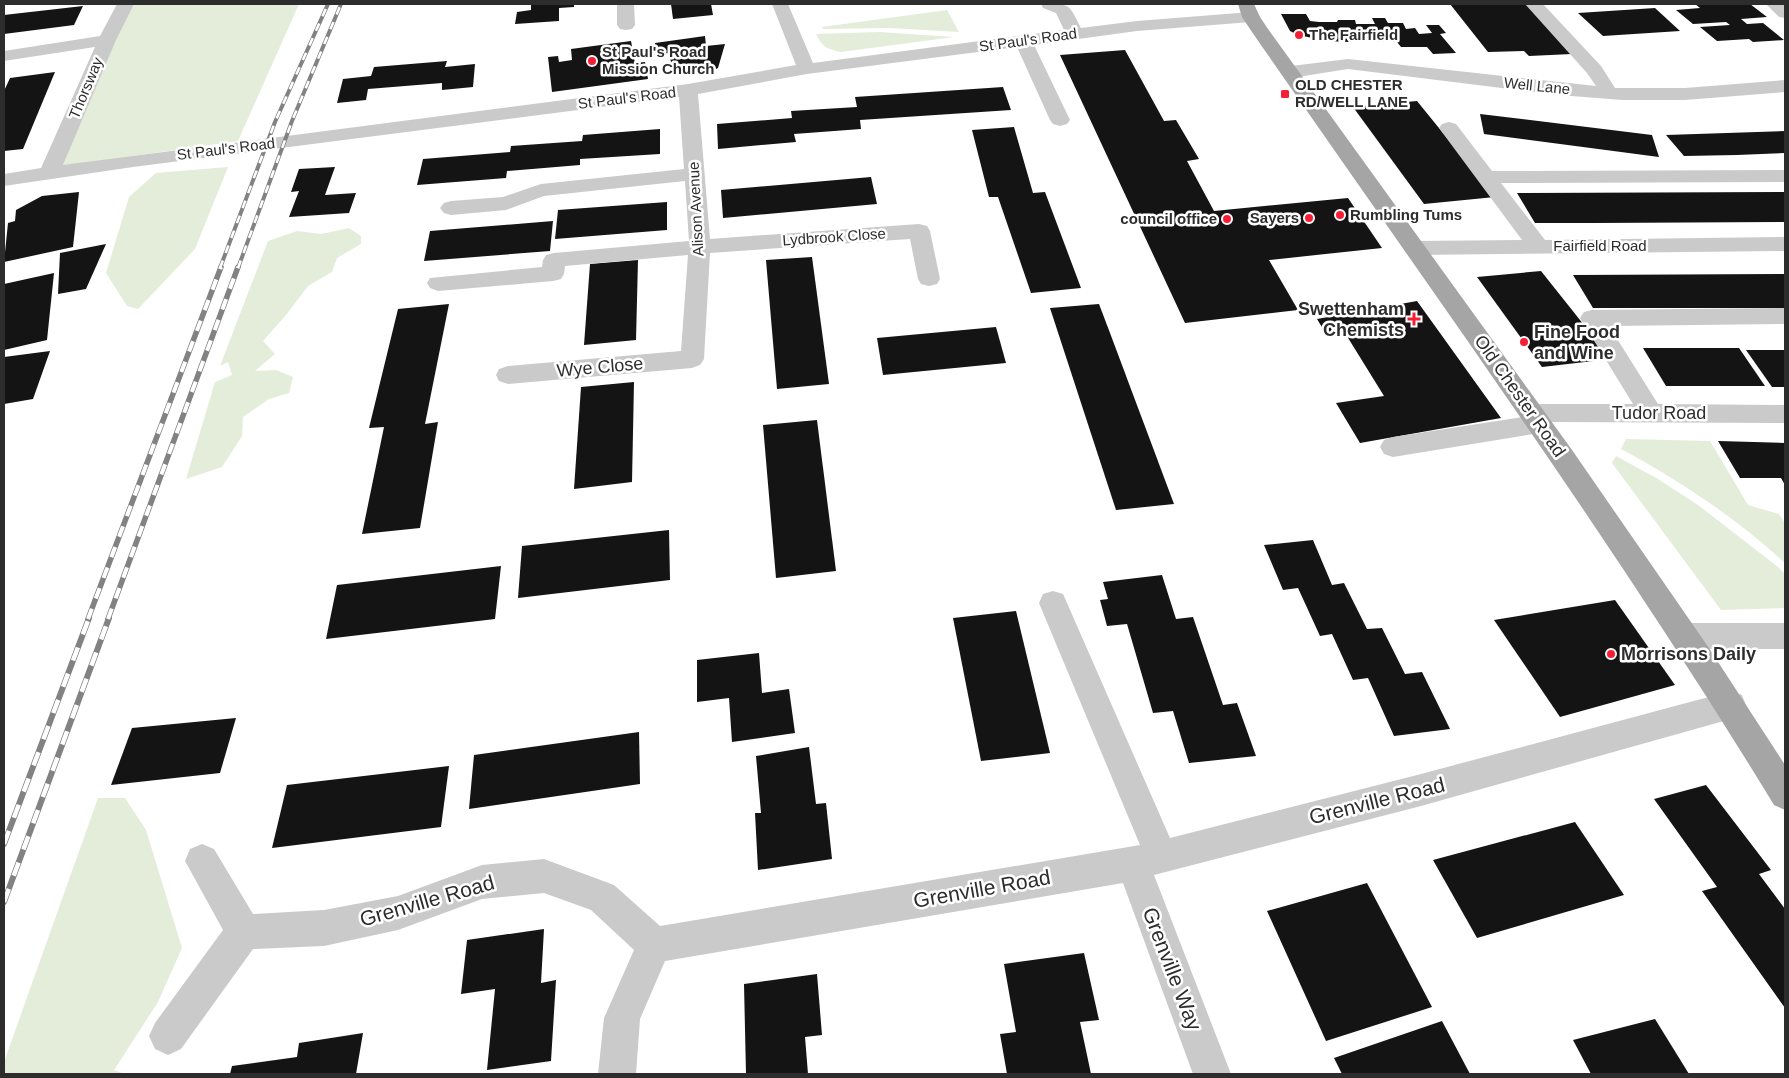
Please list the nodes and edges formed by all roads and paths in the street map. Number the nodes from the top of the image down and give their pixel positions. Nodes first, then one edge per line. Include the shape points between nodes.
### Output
1 (125, 4) edge
2 (625, 4) edge
3 (780, 4) edge
4 (1049, 4) edge
5 (1534, 4) edge
6 (1774, 4) edge
7 (1249, 10) edge
8 (1785, 13) edge
9 (626, 25) dead end
10 (1075, 34) junction
11 (107, 40) junction
12 (1023, 41) junction
13 (4, 56) edge
14 (807, 69) junction
15 (1290, 72) junction
16 (1785, 86) edge
17 (688, 90) junction
18 (1609, 92) junction
19 (1060, 120) dead end
20 (1449, 128) dead end
21 (50, 174) junction
22 (694, 174) junction
23 (1785, 176) edge
24 (1488, 177) junction
25 (4, 180) edge
26 (451, 208) dead end
27 (1785, 244) edge
28 (700, 246) junction
29 (1538, 246) junction
30 (1414, 248) junction
31 (928, 279) dead end
32 (438, 283) dead end
33 (1785, 316) edge
34 (692, 358) joint
35 (508, 375) dead end
36 (1651, 413) junction
37 (1536, 419) junction
38 (1782, 419) edge
39 (1393, 447) dead end
40 (1053, 603) dead end
41 (1686, 636) junction
42 (1785, 636) edge
43 (1731, 705) junction
44 (1785, 794) edge
45 (1147, 860) junction
46 (202, 861) dead end
47 (244, 932) junction
48 (654, 945) junction
49 (168, 1036) dead end
50 (617, 1074) edge
51 (1212, 1074) edge

1 - 11 street, Thorsway
2 - 9 street
3 - 14 street
4 - 10 street via 1063,10
5 - 18 street via 1595,70
6 - 8 street
7 - 10 street, St Paul's Road
7 - 15 main road, Old Chester Road
10 - 12 street, St Paul's Road
11 - 13 street
11 - 21 street, Thorsway
12 - 14 street, St Paul's Road
12 - 19 street
14 - 17 street, St Paul's Road
15 - 18 street, Well Lane via 1348,64
15 - 30 main road, Old Chester Road
16 - 18 street, Well Lane via 1685,94
17 - 21 street, St Paul's Road
17 - 22 street, Alison Avenue
20 - 24 street
21 - 25 street, St Paul's Road
22 - 26 street via 541,190 506,203
22 - 28 street, Alison Avenue
23 - 24 street
24 - 29 street
27 - 29 street, Fairfield Road
28 - 31 street, Lydbrook Close via 919,231
28 - 32 street via 554,260 553,274
28 - 34 street, Alison Avenue
29 - 30 street, Fairfield Road
30 - 37 main road, Old Chester Road
33 - 36 street via 1592,318
34 - 35 street, Wye Close
36 - 37 street, Tudor Road
36 - 38 street, Tudor Road
37 - 39 street, Tudor Road
37 - 41 main road, Old Chester Road
40 - 45 street, Grenville Way
41 - 42 street
41 - 43 main road, Old Chester Road
43 - 44 main road, Old Chester Road
43 - 45 street, Grenville Road via 1422,790
45 - 48 street, Grenville Road
45 - 51 street, Grenville Way
46 - 47 street
47 - 48 street, Grenville Road via 324,928 398,913 482,882 544,876 602,897
47 - 49 street
48 - 50 street via 622,1018

